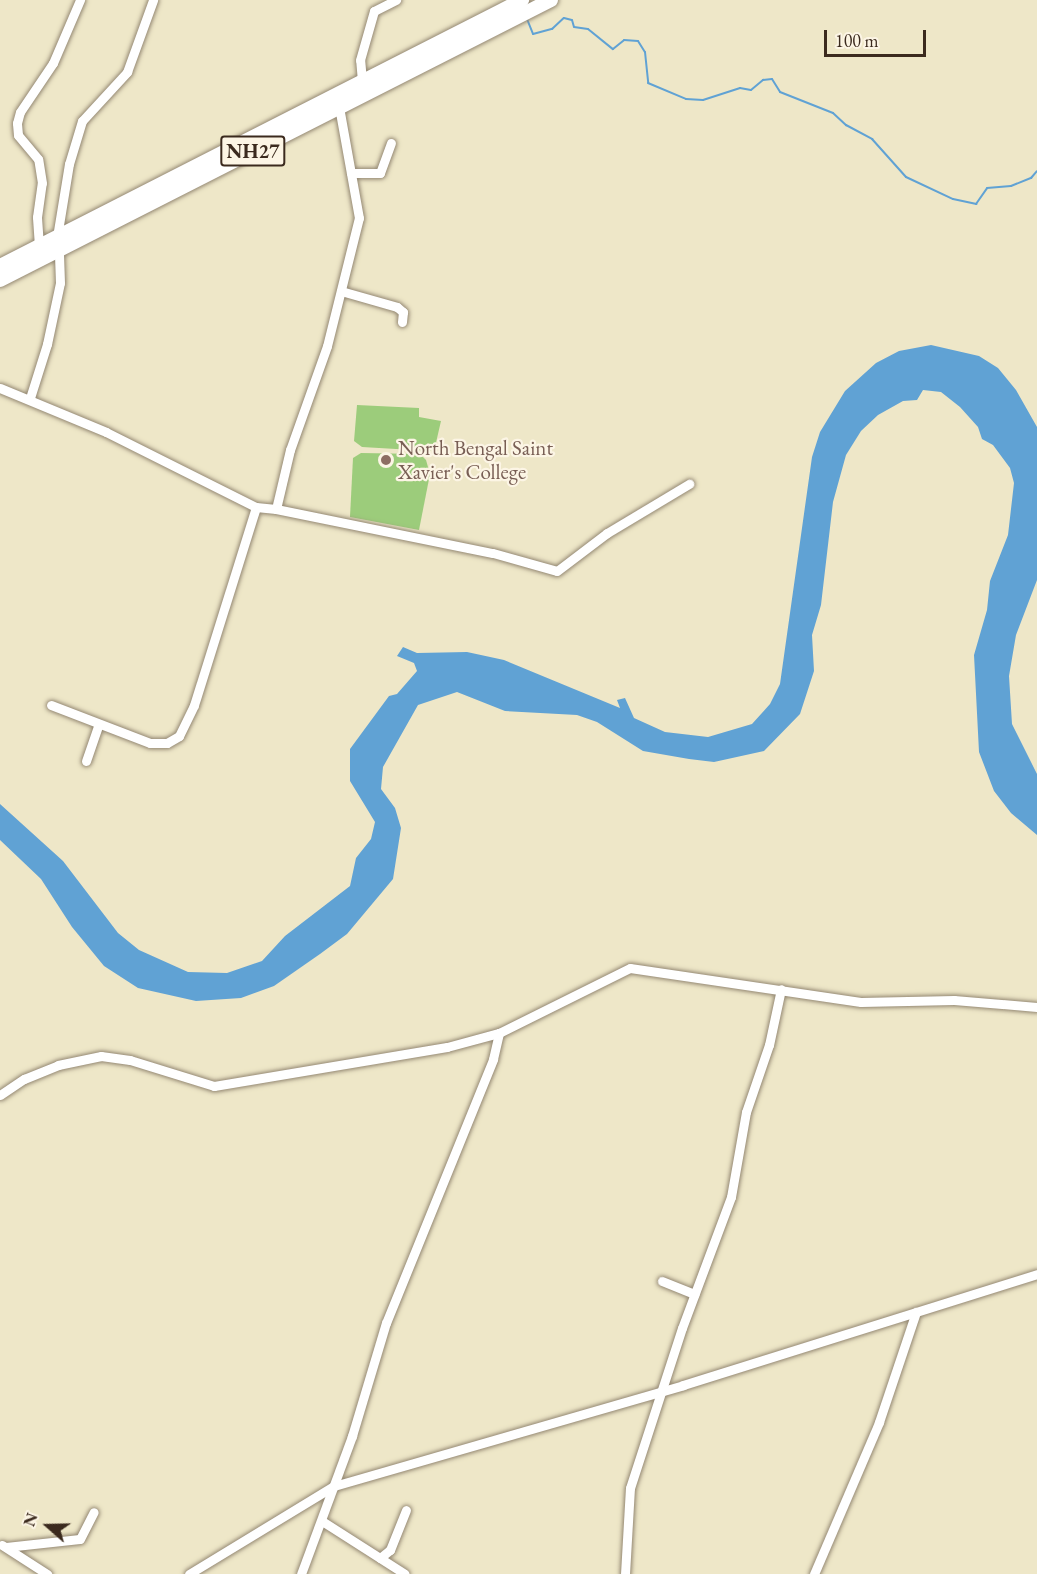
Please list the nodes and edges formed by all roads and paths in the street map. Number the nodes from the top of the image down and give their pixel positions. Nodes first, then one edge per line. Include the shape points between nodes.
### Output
1 (80, 0) edge
2 (142, 0) edge
3 (396, 0) edge
4 (551, 0) edge
5 (152, 2) edge
6 (526, 5) edge
7 (504, 16) junction
8 (362, 81) junction
9 (339, 107) junction
10 (391, 143) dead end
11 (351, 173) junction
12 (58, 243) junction
13 (39, 246) junction
14 (0, 266) edge
15 (0, 279) edge
16 (341, 291) junction
17 (402, 322) dead end
18 (0, 388) edge
19 (30, 398) junction
20 (689, 484) dead end
21 (256, 507) junction
22 (276, 509) junction
23 (51, 705) dead end
24 (99, 724) junction
25 (86, 760) dead end
26 (781, 989) junction
27 (1037, 1007) edge
28 (499, 1033) junction
29 (0, 1095) edge
30 (1037, 1274) edge
31 (662, 1281) dead end
32 (695, 1294) junction
33 (916, 1312) junction
34 (661, 1391) junction
35 (334, 1486) junction
36 (406, 1510) dead end
37 (94, 1512) dead end
38 (322, 1521) junction
39 (3, 1545) edge
40 (380, 1558) junction
41 (47, 1574) edge
42 (189, 1574) edge
43 (301, 1574) edge
44 (405, 1574) edge
45 (626, 1574) edge
46 (814, 1574) edge

1 - 13 street via 53,63 20,112 17,123 18,135 38,159 42,183
2 - 5 street
3 - 8 street via 374,11 361,52
4 - 6 highway, NH27
5 - 12 street via 127,72 82,121 69,164
6 - 7 highway, NH27
7 - 8 highway, NH27
7 - 9 highway, NH27
8 - 12 highway, NH27
9 - 11 street
9 - 12 highway, NH27
10 - 11 street via 380,173
11 - 16 street via 359,218
12 - 13 highway, NH27
12 - 15 highway, NH27
12 - 19 street via 60,283
13 - 14 highway, NH27
16 - 17 street via 397,307 403,312
16 - 22 street via 290,450
18 - 19 street
19 - 21 street
20 - 22 street via 607,533 557,571 493,553
21 - 22 street
21 - 24 street via 194,705 179,736 167,742 150,743
23 - 24 street
24 - 25 street
26 - 27 street via 861,1002 954,1000
26 - 28 street via 630,968
26 - 32 street via 769,1045 746,1112 731,1197
28 - 29 street via 353,1065 214,1086 130,1060 101,1056 58,1065 24,1079
28 - 35 street via 493,1059 386,1323
30 - 33 street
31 - 32 street
32 - 34 street
33 - 34 street
33 - 46 street via 879,1422
34 - 35 street
34 - 45 street via 630,1488
35 - 38 street
35 - 42 street
36 - 40 street via 390,1550
37 - 39 street via 80,1539
38 - 40 street
38 - 43 street
39 - 41 street
40 - 44 street

